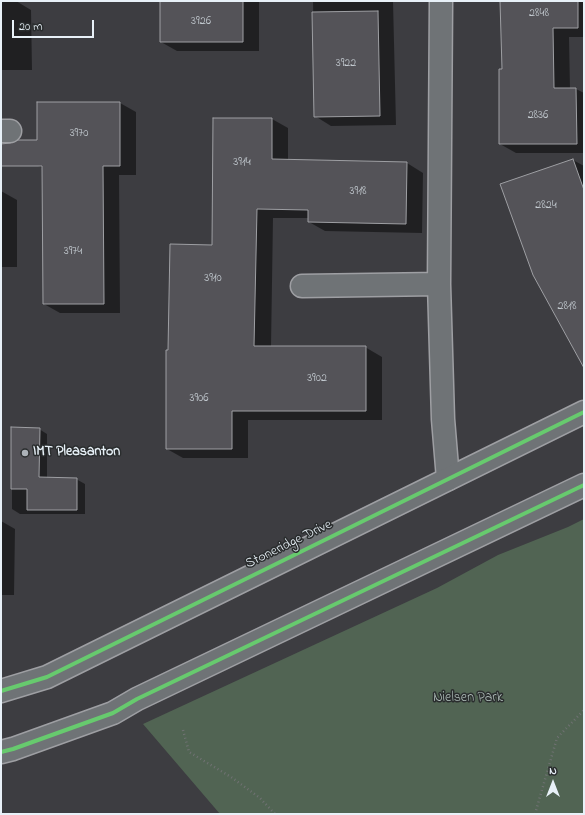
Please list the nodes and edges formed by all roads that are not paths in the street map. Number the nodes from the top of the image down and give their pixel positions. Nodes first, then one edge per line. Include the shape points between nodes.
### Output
1 (441, 1) edge
2 (439, 284) junction
3 (302, 286) dead end
4 (584, 412) edge
5 (448, 479) junction
6 (584, 484) edge
7 (1, 690) edge
8 (1, 752) edge

1 - 2 main road
2 - 3 main road
2 - 5 main road
4 - 5 main road, Stoneridge Drive
5 - 7 main road, Stoneridge Drive via 47,677
6 - 8 main road via 113,713

